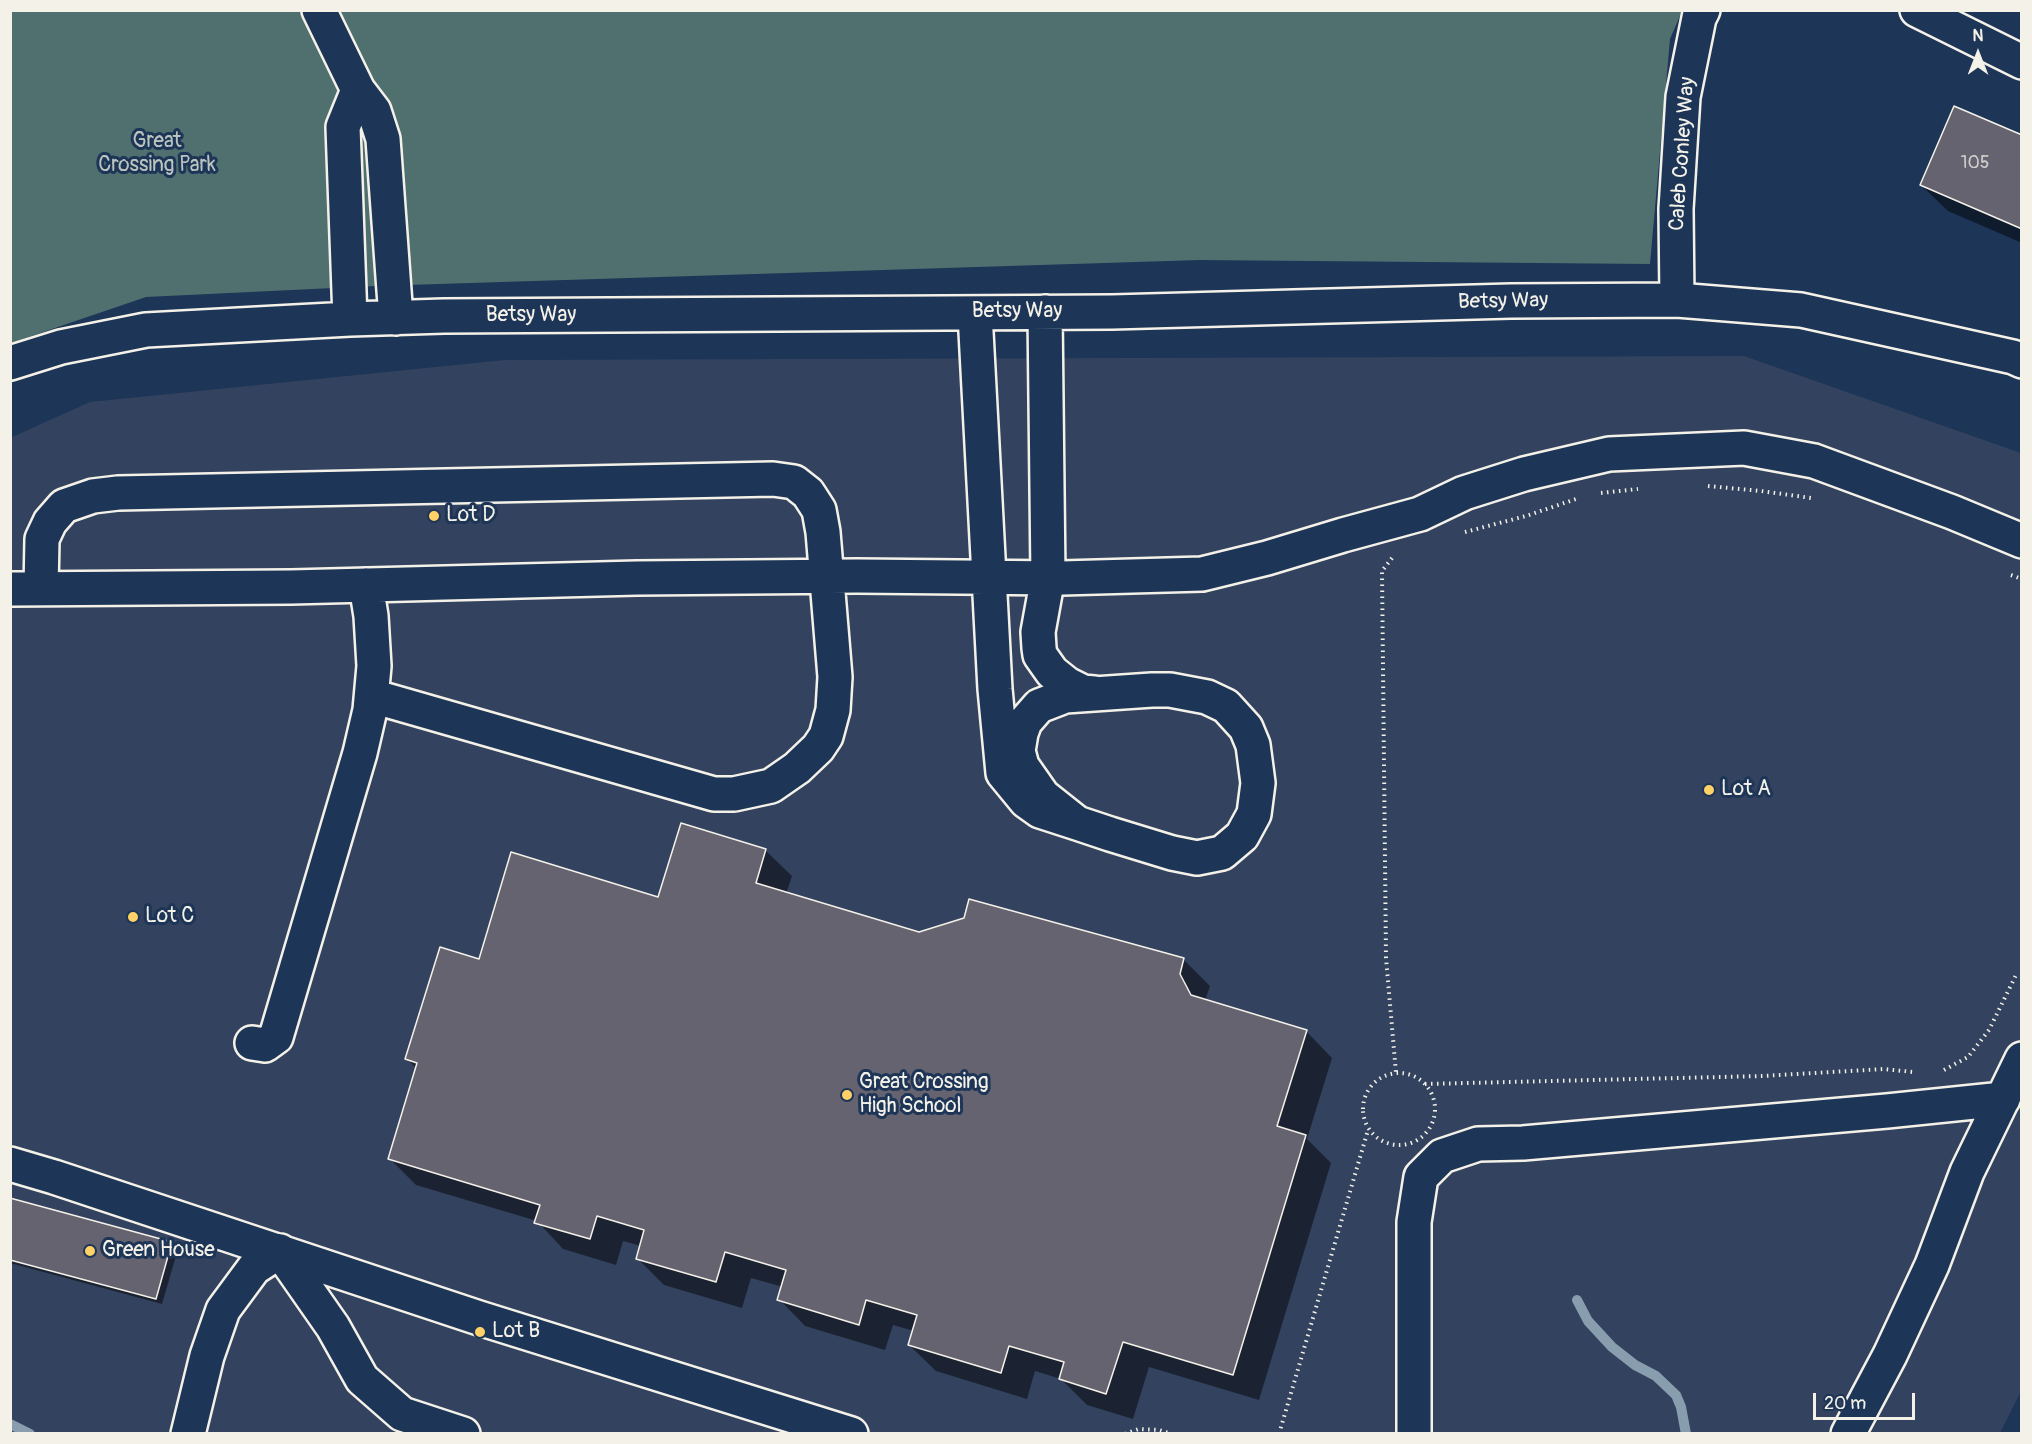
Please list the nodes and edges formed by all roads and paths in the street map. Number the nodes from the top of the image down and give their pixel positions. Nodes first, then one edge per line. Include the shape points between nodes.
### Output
1 (319, 10) edge
2 (1703, 10) edge
3 (1917, 10) edge
4 (2022, 62) edge
5 (358, 90) junction
6 (386, 195) junction
7 (346, 198) junction
8 (1677, 300) junction
9 (1045, 312) junction
10 (975, 313) junction
11 (396, 318) junction
12 (350, 320) junction
13 (2022, 361) edge
14 (10, 363) edge
15 (1704, 486) dead end
16 (1643, 489) dead end
17 (1590, 495) dead end
18 (1580, 498) dead end
19 (1815, 499) dead end
20 (1463, 533) dead end
21 (2022, 541) edge
22 (1398, 555) dead end
23 (2003, 572) dead end
24 (989, 576) junction
25 (1048, 577) junction
26 (826, 578) junction
27 (2022, 579) edge
28 (366, 585) junction
29 (26, 589) edge
30 (1094, 693) junction
31 (372, 696) junction
32 (1077, 823) junction
33 (2017, 973) dead end
34 (252, 1043) dead end
35 (2022, 1059) edge
36 (1922, 1071) dead end
37 (1943, 1071) dead end
38 (1396, 1073) junction
39 (1425, 1083) junction
40 (2003, 1099) junction
41 (1368, 1130) junction
42 (10, 1164) edge
43 (280, 1251) junction
44 (188, 1434) edge
45 (463, 1434) edge
46 (851, 1434) edge
47 (1125, 1434) edge
48 (1172, 1434) edge
49 (1279, 1434) edge
50 (1414, 1434) edge
51 (1848, 1434) edge

1 - 5 street
2 - 8 street, Caleb Conley Way via 1683,97 1676,209
3 - 4 street
5 - 6 street via 374,111 383,139
5 - 7 street via 343,128
6 - 7 street
6 - 11 street
7 - 12 street
8 - 9 street, Betsy Way
8 - 13 street, Betsy Way via 1801,310
9 - 10 street, Betsy Way
9 - 25 street
10 - 11 street, Betsy Way
10 - 24 street
11 - 12 street, Betsy Way
12 - 14 street, Betsy Way via 146,330 61,347
15 - 19 path
16 - 17 path
18 - 20 path
21 - 25 street via 1814,461 1744,448 1609,454 1524,474 1464,493 1420,514 1202,574
22 - 38 path via 1382,571 1386,958
23 - 27 path
24 - 25 street
24 - 26 street
24 - 32 street via 1003,774 1040,811
25 - 30 street via 1038,632 1040,655 1067,684
26 - 28 street
26 - 29 street via 819,510 808,493 794,482 750,479 93,496 64,506 50,522
26 - 31 street via 835,677 828,730 809,759 785,778 754,791 714,794
28 - 29 street
28 - 31 street via 373,645
30 - 32 street via 1065,696 1039,706 1020,733 1018,751 1022,766 1043,795
30 - 32 street via 1170,690 1207,697 1226,706 1245,728 1253,745 1258,783 1254,814 1242,836 1222,853 1197,858
31 - 34 street via 360,753 276,1037 265,1045
33 - 37 path via 1989,1030 1968,1057
35 - 40 street
36 - 39 path
38 - 39 path via 1415,1076
38 - 41 path via 1383,1076 1368,1090 1362,1108
39 - 41 path via 1434,1100 1434,1120 1418,1141 1406,1145 1385,1143
40 - 50 street via 1478,1144 1442,1156 1421,1177 1414,1222
40 - 51 street via 1967,1172 1932,1265
41 - 49 path
42 - 43 street
43 - 44 street via 254,1268 223,1310
43 - 45 street via 363,1379 402,1414
43 - 46 street via 479,1318
47 - 48 path via 1139,1429

